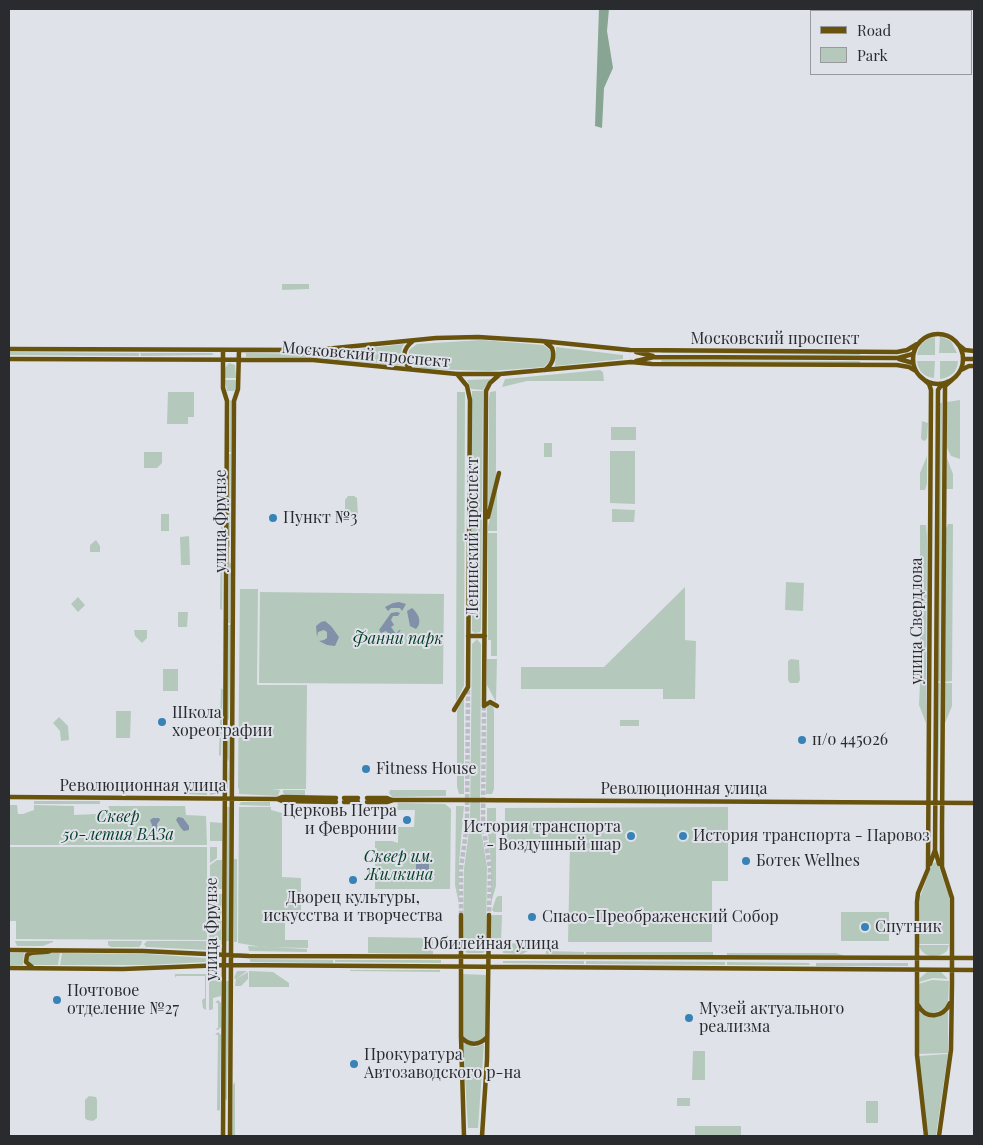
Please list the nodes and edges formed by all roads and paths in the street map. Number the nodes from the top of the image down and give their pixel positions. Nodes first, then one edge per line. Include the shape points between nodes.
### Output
1 (414, 340) junction
2 (541, 340) junction
3 (917, 344) junction
4 (959, 346) junction
5 (9, 349) edge
6 (223, 350) junction
7 (239, 350) junction
8 (632, 350) junction
9 (974, 351) edge
10 (913, 354) junction
11 (654, 357) junction
12 (898, 358) junction
13 (9, 359) edge
14 (963, 359) junction
15 (974, 359) edge
16 (223, 360) junction
17 (239, 360) junction
18 (632, 362) junction
19 (913, 363) junction
20 (974, 366) edge
21 (960, 370) junction
22 (414, 371) junction
23 (542, 371) junction
24 (916, 371) junction
25 (457, 374) junction
26 (500, 374) junction
27 (921, 377) junction
28 (952, 379) junction
29 (929, 382) junction
30 (947, 382) junction
31 (938, 390) junction
32 (224, 391) junction
33 (237, 391) junction
34 (227, 401) junction
35 (234, 401) junction
36 (499, 473) dead end
37 (486, 526) junction
38 (226, 547) junction
39 (234, 547) junction
40 (226, 563) junction
41 (233, 563) junction
42 (468, 636) junction
43 (485, 636) junction
44 (497, 706) dead end
45 (454, 710) dead end
46 (226, 723) junction
47 (233, 723) junction
48 (9, 797) edge
49 (225, 799) junction
50 (232, 799) junction
51 (336, 800) dead end
52 (344, 800) dead end
53 (358, 800) dead end
54 (367, 800) dead end
55 (928, 803) junction
56 (935, 803) junction
57 (942, 803) junction
58 (974, 803) edge
59 (935, 850) junction
60 (940, 865) junction
61 (929, 866) junction
62 (461, 915) tunnel mouth
63 (489, 915) tunnel mouth
64 (9, 950) edge
65 (54, 950) junction
66 (225, 955) junction
67 (231, 955) junction
68 (461, 957) junction
69 (489, 957) junction
70 (812, 958) junction
71 (917, 958) junction
72 (952, 958) junction
73 (974, 958) edge
74 (225, 965) junction
75 (231, 965) junction
76 (461, 967) junction
77 (489, 967) junction
78 (9, 968) edge
79 (34, 968) junction
80 (813, 969) junction
81 (918, 969) junction
82 (952, 970) junction
83 (974, 970) edge
84 (951, 999) junction
85 (917, 1002) junction
86 (461, 1037) junction
87 (487, 1037) junction
88 (224, 1103) junction
89 (230, 1103) junction
90 (223, 1136) edge
91 (230, 1136) edge
92 (464, 1136) edge
93 (482, 1136) edge
94 (926, 1136) edge
95 (940, 1136) edge

1 - 2 main road, Московский проспект via 478,337
1 - 7 main road, Московский проспект via 315,350
1 - 22 main road via 406,347 404,356 406,364
2 - 8 main road, Московский проспект
2 - 23 main road via 552,348 554,356 552,364
3 - 4 main road via 925,337 938,334 949,336
3 - 8 main road, Московский проспект via 897,352
3 - 10 main road
4 - 9 main road
4 - 14 main road
5 - 6 main road, Московский проспект
6 - 7 main road, Московский проспект
6 - 16 main road, улица Фрунзе
7 - 17 main road, улица Фрунзе
8 - 11 main road, Московский проспект
8 - 18 main road via 638,358
10 - 12 main road, Московский проспект
10 - 19 main road
11 - 12 main road, Московский проспект
11 - 18 main road, Московский проспект
12 - 19 main road, Московский проспект
13 - 16 main road, Московский проспект
14 - 15 main road
14 - 21 main road
16 - 17 main road, Московский проспект
16 - 32 main road, улица Фрунзе
17 - 22 main road, Московский проспект via 320,360
17 - 33 main road, улица Фрунзе
18 - 23 main road, Московский проспект
18 - 24 main road, Московский проспект via 897,365
19 - 24 main road
20 - 21 main road
21 - 28 main road
22 - 25 main road, Московский проспект
23 - 26 main road, Московский проспект
24 - 27 main road
25 - 26 main road, Московский проспект
25 - 42 main road, Ленинский проспект via 467,386 470,400
26 - 37 main road, Ленинский проспект via 486,391
27 - 29 main road
27 - 55 main road, улица Свердлова via 931,390
28 - 30 main road
28 - 57 main road, улица Свердлова via 945,386
29 - 30 main road
29 - 31 main road
30 - 31 main road
31 - 56 main road, улица Свердлова
32 - 33 main road via 231,395
32 - 34 main road, улица Фрунзе
33 - 35 main road, улица Фрунзе
34 - 35 main road via 230,398
34 - 38 main road, улица Фрунзе
35 - 39 main road, улица Фрунзе
36 - 37 main road
37 - 43 main road, Ленинский проспект
38 - 39 main road via 230,550
38 - 40 main road, улица Фрунзе
39 - 41 main road, улица Фрунзе
40 - 41 main road via 230,560
40 - 46 main road, улица Фрунзе
41 - 47 main road, улица Фрунзе
42 - 43 main road
42 - 45 main road, Ленинский проспект via 468,686
43 - 44 main road, Ленинский проспект via 484,706 490,702
46 - 47 main road
46 - 49 main road, улица Фрунзе
47 - 50 main road, улица Фрунзе
48 - 49 main road, Революционная улица
49 - 50 main road, Революционная улица
49 - 66 main road, улица Фрунзе
50 - 51 main road, Революционная улица
50 - 67 main road, улица Фрунзе
52 - 53 main road
54 - 55 main road, Революционная улица
55 - 56 main road, Революционная улица
55 - 61 main road, улица Свердлова
56 - 57 main road, Революционная улица
56 - 59 main road, улица Свердлова
57 - 58 main road, Революционная улица
57 - 60 main road, улица Свердлова
59 - 60 main road, улица Свердлова
59 - 61 main road, улица Свердлова
60 - 61 main road via 934,862
60 - 72 main road, улица Свердлова via 952,898
61 - 71 main road, улица Свердлова via 917,897
62 - 68 main road
63 - 69 main road
64 - 65 main road, Юбилейная улица
65 - 66 main road, Юбилейная улица
65 - 79 main road via 27,955 26,962
66 - 67 main road, Юбилейная улица
66 - 74 main road, улица Фрунзе
67 - 68 main road, Юбилейная улица
67 - 75 main road, улица Фрунзе
68 - 69 main road, Юбилейная улица
68 - 76 main road
69 - 70 main road, Юбилейная улица
69 - 77 main road
70 - 71 main road, Юбилейная улица
70 - 80 main road
71 - 72 main road, Юбилейная улица
71 - 81 main road, улица Свердлова
72 - 73 main road, Юбилейная улица
72 - 82 main road, улица Свердлова
74 - 75 main road, Юбилейная улица
74 - 79 main road, Юбилейная улица via 133,969
74 - 88 main road, улица Фрунзе
75 - 76 main road, Юбилейная улица
75 - 89 main road, улица Фрунзе
76 - 77 main road, Юбилейная улица
76 - 86 main road
77 - 80 main road, Юбилейная улица
77 - 87 main road
78 - 79 main road, Юбилейная улица
80 - 81 main road, Юбилейная улица
81 - 82 main road, Юбилейная улица
81 - 85 main road, улица Свердлова
82 - 83 main road, Юбилейная улица
82 - 84 main road, улица Свердлова
84 - 85 main road via 946,1010 935,1016 922,1011
84 - 95 main road, улица Свердлова via 951,1050
85 - 94 main road, улица Свердлова via 917,1062
86 - 87 main road via 474,1044
86 - 92 main road
87 - 93 main road
88 - 89 main road
88 - 90 main road, улица Фрунзе
89 - 91 main road, улица Фрунзе

